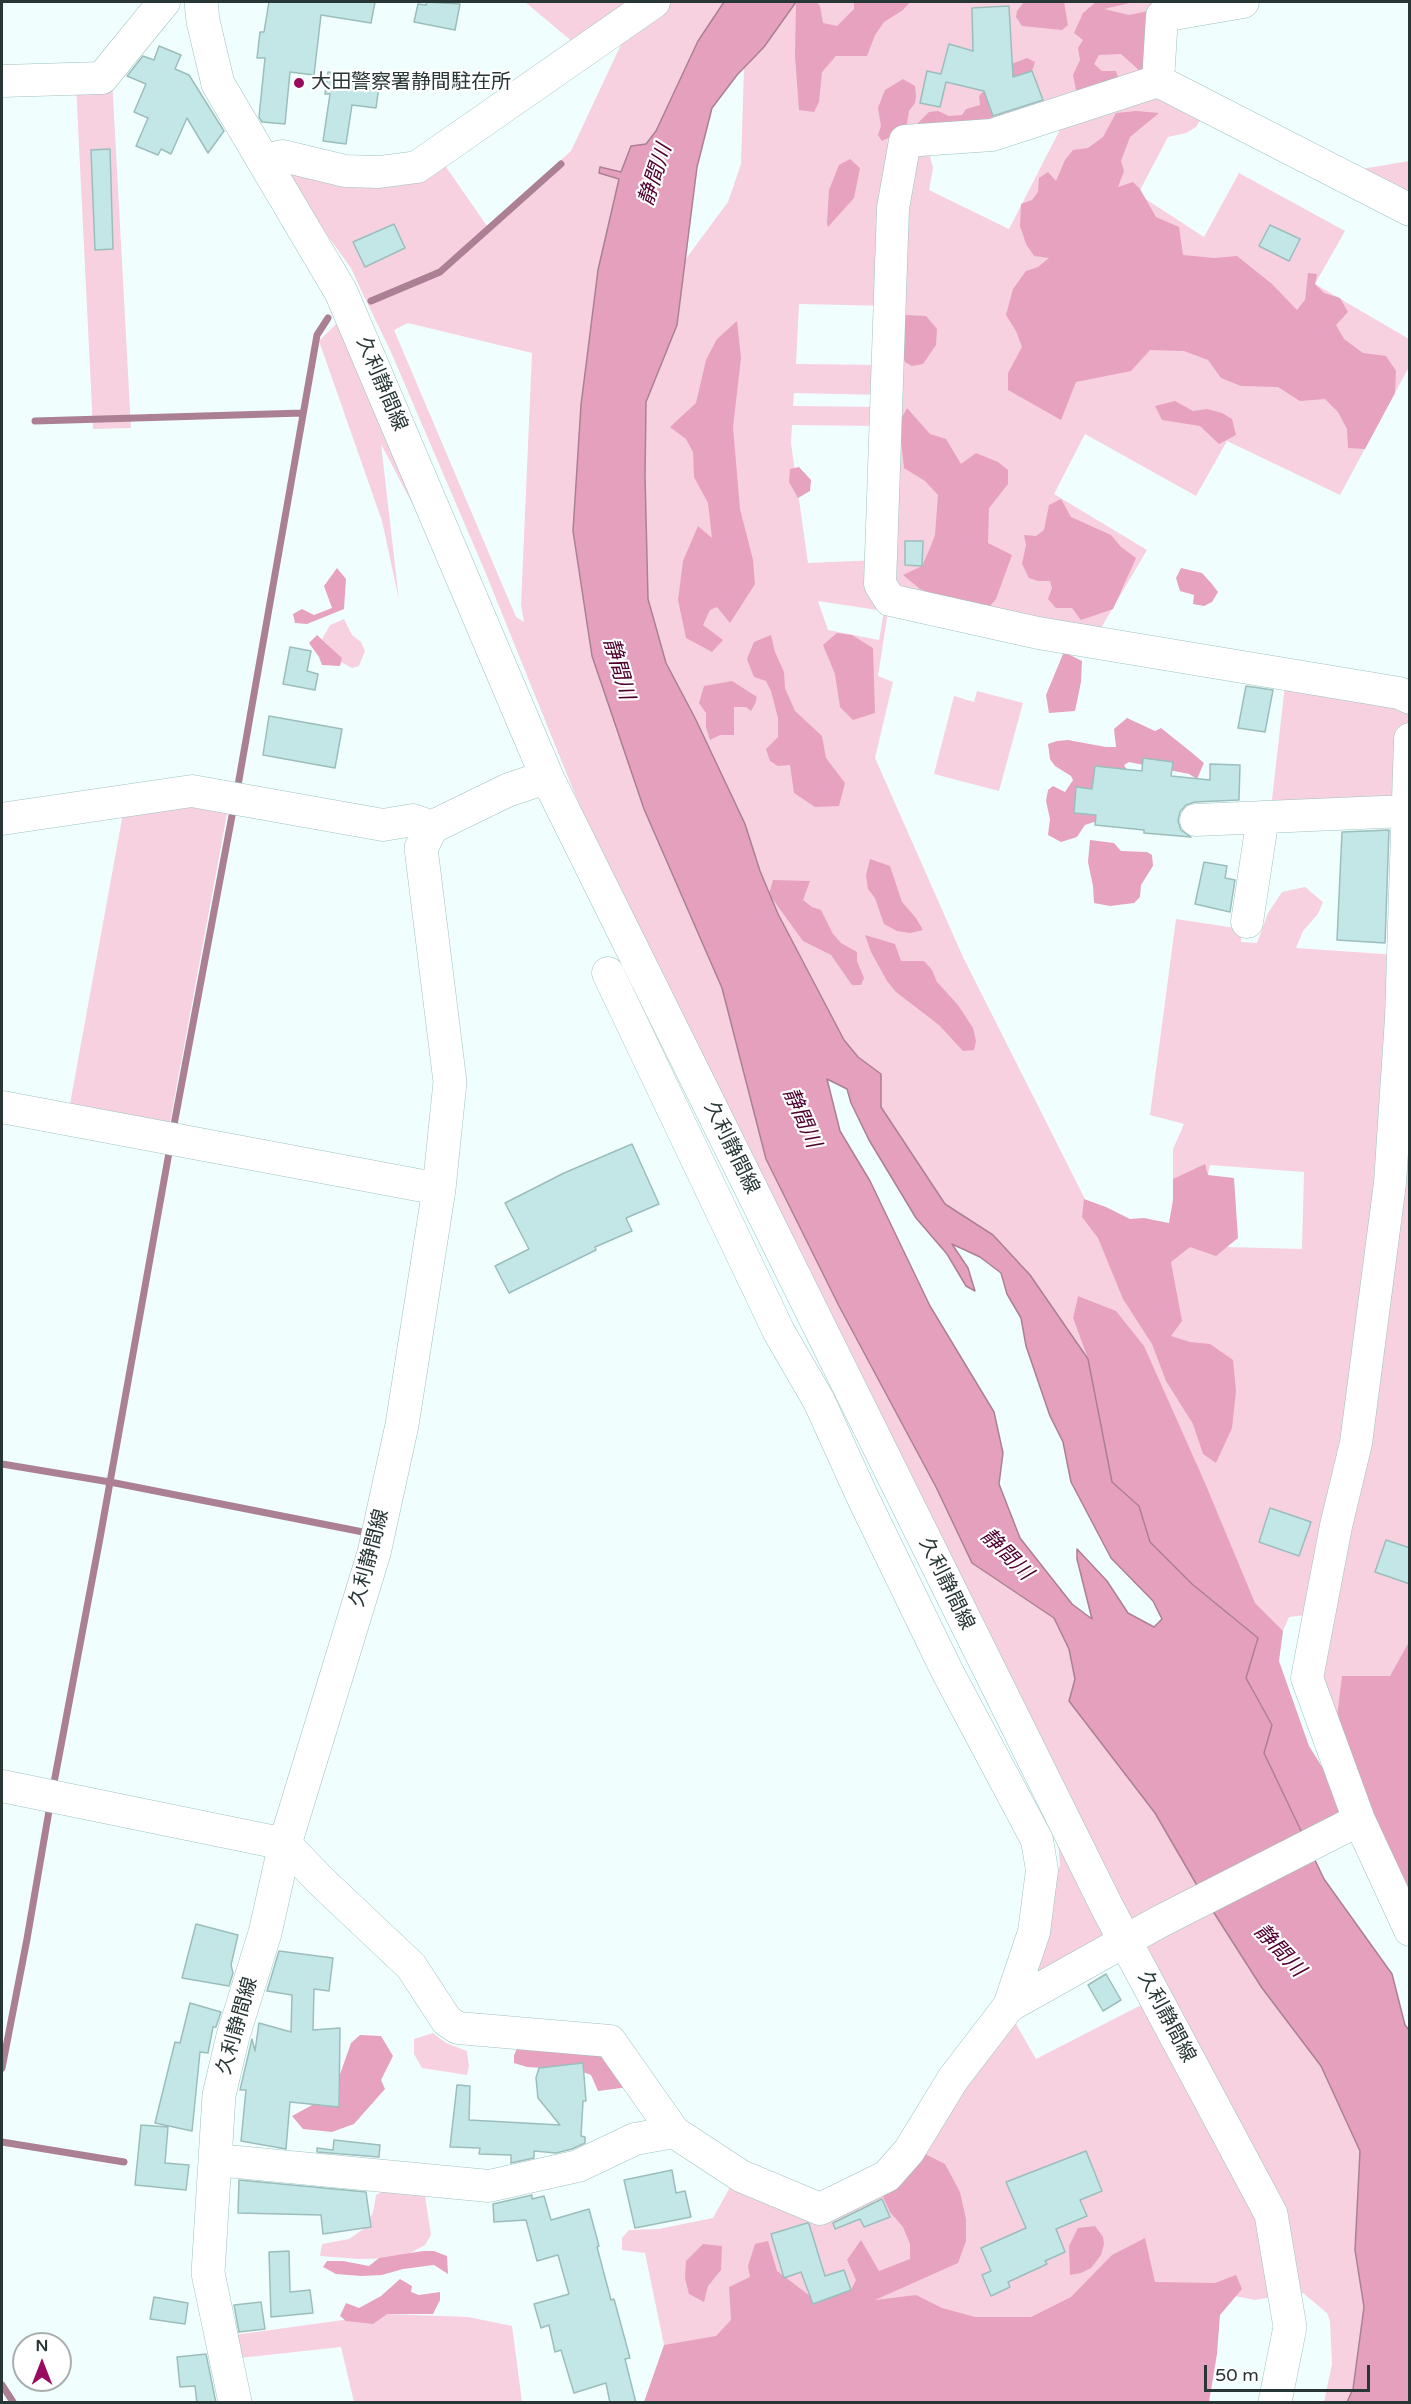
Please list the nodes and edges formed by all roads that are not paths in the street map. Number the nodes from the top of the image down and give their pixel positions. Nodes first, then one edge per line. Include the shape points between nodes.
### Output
1 (164, 2) edge
2 (201, 2) edge
3 (654, 2) edge
4 (1243, 2) edge
5 (2, 81) edge
6 (1158, 81) junction
7 (264, 160) junction
8 (1410, 210) edge
9 (1410, 698) edge
10 (1410, 739) edge
11 (547, 777) junction
12 (1406, 811) junction
13 (1263, 817) junction
14 (2, 819) edge
15 (1196, 819) dead end
16 (432, 827) junction
17 (1247, 922) dead end
18 (608, 973) dead end
19 (2, 1107) edge
20 (439, 1189) junction
21 (2, 1786) edge
22 (1359, 1820) junction
23 (285, 1844) junction
24 (1410, 1930) edge
25 (1125, 1941) junction
26 (1009, 2006) junction
27 (674, 2132) junction
28 (216, 2160) junction
29 (235, 2403) edge
30 (1275, 2403) edge

1 - 5 street via 102,78
2 - 7 main road, 久利静間線 via 218,84
3 - 7 street via 417,167 345,171 283,156
4 - 6 street via 1162,16
6 - 8 street
6 - 9 street via 992,135 905,141 893,208 880,584 890,600 1038,633 1399,693
7 - 11 main road, 久利静間線 via 341,292
10 - 12 street
11 - 16 main road via 508,790
11 - 25 main road, 久利静間線
12 - 13 street
12 - 22 street via 1401,1018 1390,1183 1356,1443 1307,1678
13 - 15 street
13 - 17 street
14 - 16 street via 192,792 383,825 413,819
16 - 20 main road, 久利静間線 via 421,848 450,1082
18 - 26 street via 779,1332 819,1401 947,1671 1037,1840 1042,1870 1034,1932
19 - 20 street
20 - 23 main road, 久利静間線 via 402,1425 374,1553
21 - 23 street
22 - 24 street
22 - 25 street
23 - 27 street via 411,1966 447,2020 458,2028 609,2041
23 - 28 main road, 久利静間線 via 265,1933 219,2095
25 - 26 street
25 - 30 main road, 久利静間線 via 1271,2214 1290,2326
26 - 27 street via 953,2079 909,2151 887,2176 820,2209 741,2176
27 - 28 street via 635,2139 578,2166 489,2186
28 - 29 main road, 久利静間線 via 208,2273

